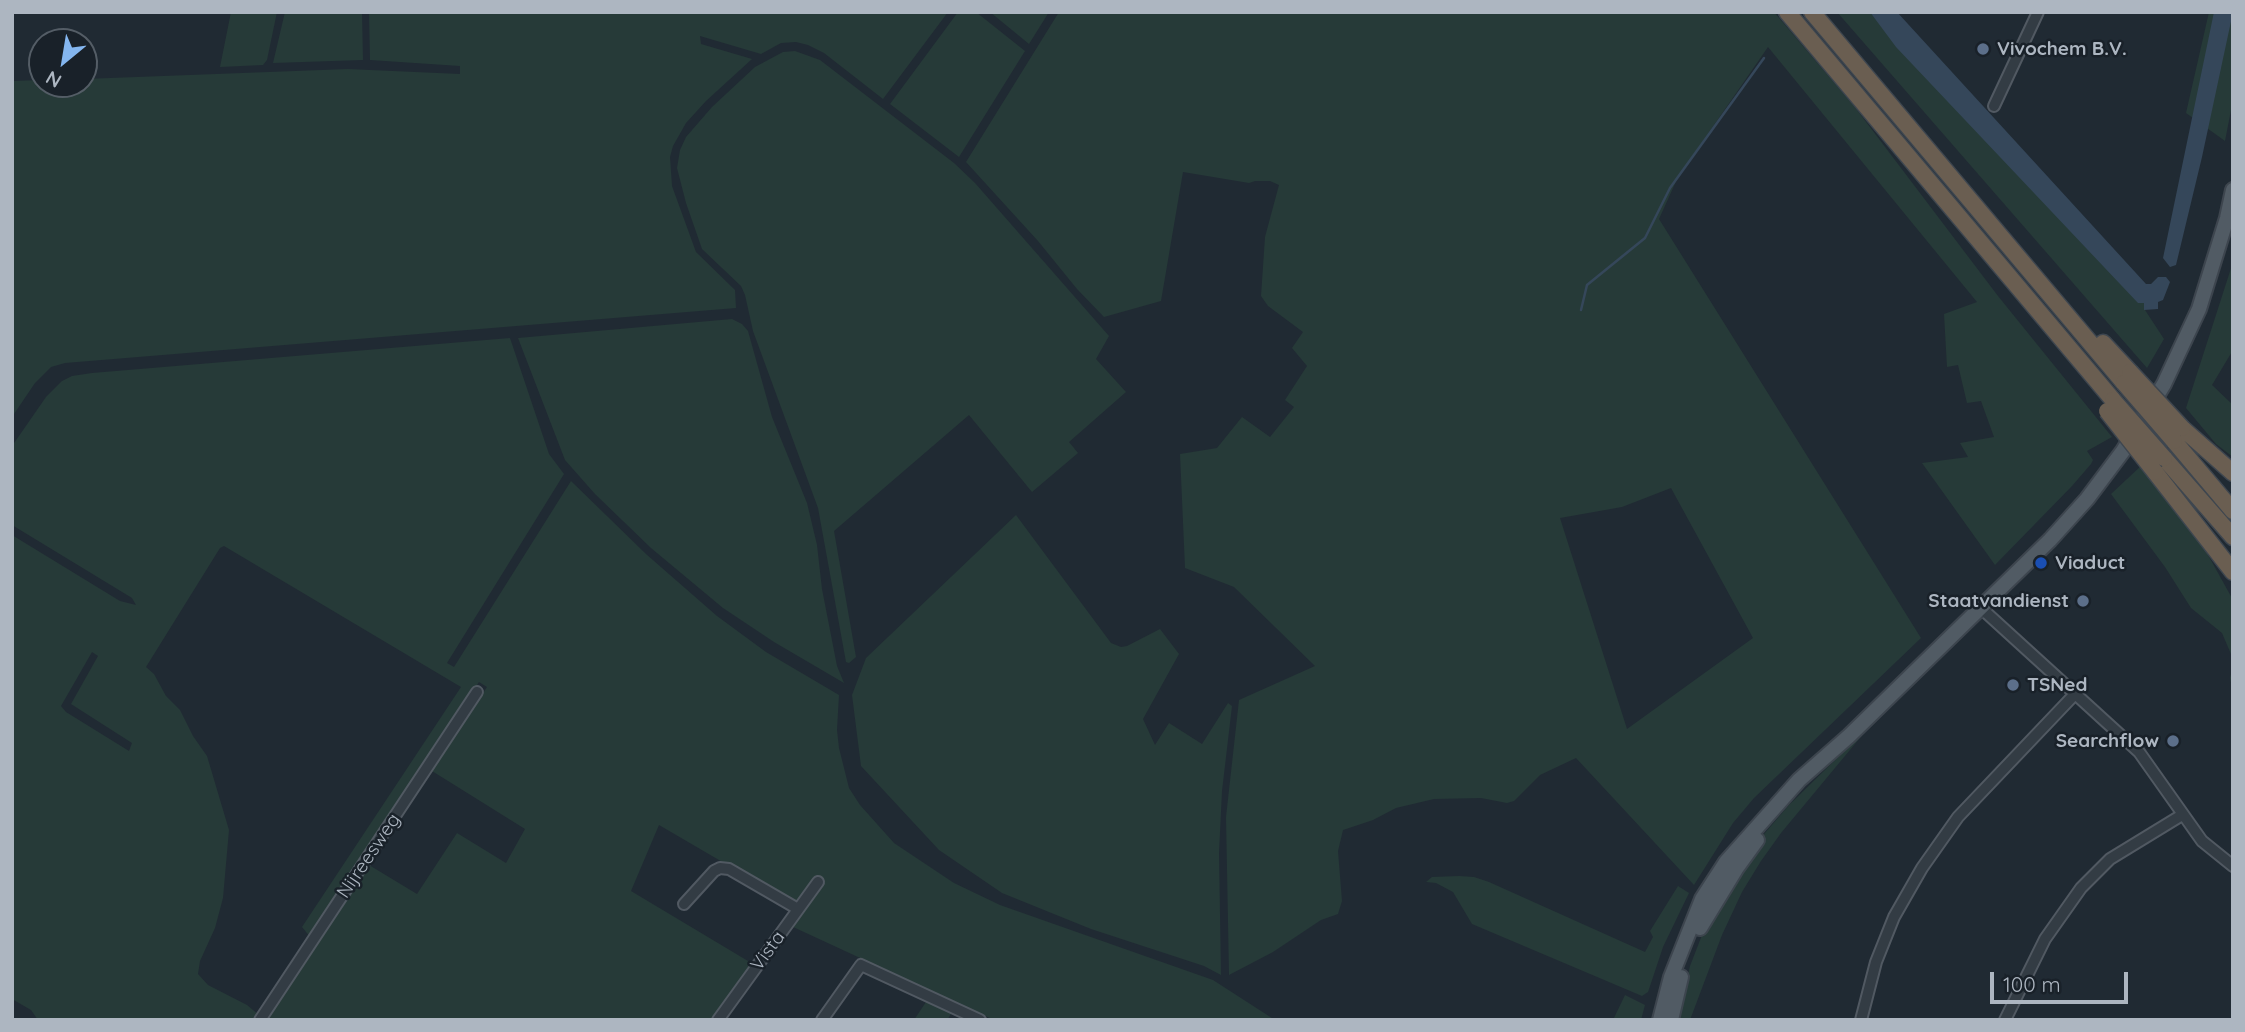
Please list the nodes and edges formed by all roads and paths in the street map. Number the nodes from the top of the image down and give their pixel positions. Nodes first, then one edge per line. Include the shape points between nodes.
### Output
1 (1787, 12) edge
2 (1812, 12) edge
3 (2038, 12) edge
4 (1994, 106) dead end
5 (2233, 191) edge
6 (2178, 435) junction
7 (2159, 465) junction
8 (2233, 473) edge
9 (2233, 511) edge
10 (2233, 537) edge
11 (2233, 572) edge
12 (1981, 608) junction
13 (477, 692) dead end
14 (2075, 694) junction
15 (1849, 736) junction
16 (2182, 815) junction
17 (2233, 866) edge
18 (818, 882) dead end
19 (684, 904) dead end
20 (798, 909) junction
21 (260, 1020) edge
22 (718, 1020) edge
23 (822, 1020) edge
24 (980, 1020) edge
25 (1660, 1020) edge
26 (1671, 1020) edge
27 (1861, 1020) edge
28 (2005, 1020) edge

1 - 7 highway, bridge via 2098,382 2110,405
2 - 6 highway, bridge via 2042,287
3 - 4 street
5 - 12 main road via 2199,309 2164,384 2087,499
6 - 8 highway
6 - 9 highway
7 - 10 highway
7 - 11 highway
12 - 14 street
12 - 15 main road
13 - 21 street, Nijreesweg
14 - 16 street via 2139,752
14 - 27 street via 1958,817 1922,869 1894,917 1873,971
15 - 25 main road via 1784,795 1717,874 1676,965
15 - 26 main road via 1759,836 1736,869 1697,933
16 - 17 street via 2202,841
16 - 28 street via 2110,859 2081,888 2045,939
18 - 20 street, Vista
19 - 20 street via 720,868
20 - 22 street, Vista
23 - 24 street via 861,965

